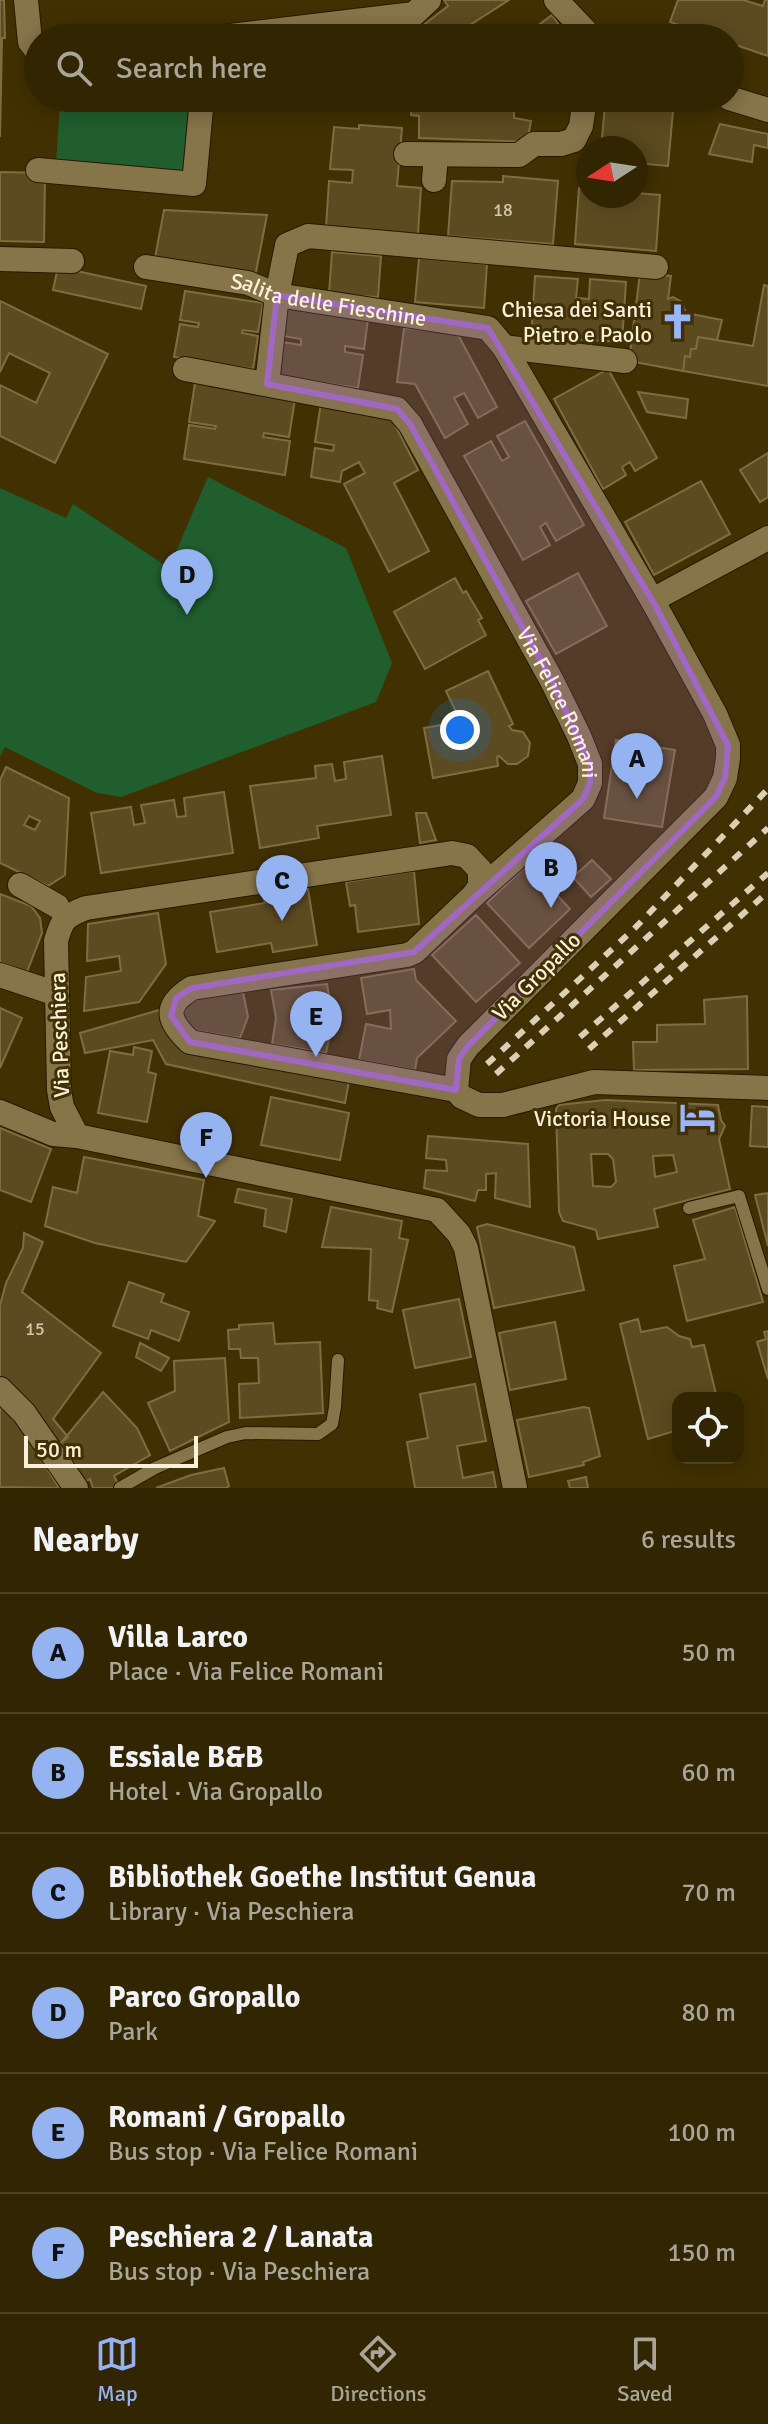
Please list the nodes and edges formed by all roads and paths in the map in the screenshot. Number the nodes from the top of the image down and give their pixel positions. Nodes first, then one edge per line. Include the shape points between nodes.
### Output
1 (26, 0) edge
2 (429, 0) edge
3 (556, 0) edge
4 (28, 24) edge
5 (331, 24) edge
6 (579, 24) edge
7 (744, 103) edge
8 (768, 110) edge
9 (201, 112) edge
10 (583, 112) edge
11 (406, 154) dead end
12 (436, 155) junction
13 (38, 170) dead end
14 (434, 180) dead end
15 (0, 259) edge
16 (72, 261) dead end
17 (146, 267) dead end
18 (656, 267) dead end
19 (277, 295) junction
20 (504, 347) junction
21 (625, 361) dead end
22 (185, 369) dead end
23 (267, 384) junction
24 (768, 538) edge
25 (655, 605) junction
26 (20, 885) dead end
27 (474, 895) junction
28 (57, 906) dead end
29 (0, 975) edge
30 (57, 994) junction
31 (768, 1088) edge
32 (456, 1090) junction
33 (0, 1112) edge
34 (77, 1136) junction
35 (689, 1208) dead end
36 (768, 1289) edge
37 (338, 1360) dead end
38 (0, 1389) edge
39 (76, 1488) edge
40 (120, 1488) edge
41 (515, 1488) edge

1 - 4 street
2 - 5 street via 414,14
3 - 6 street
7 - 8 street
9 - 13 street via 194,184
10 - 12 street via 574,140 561,144 534,144 519,155
11 - 12 street
12 - 14 street
15 - 16 street
17 - 19 street, Salita delle Fieschine via 248,283
18 - 19 street via 428,239 308,236 287,245
19 - 20 street, Salita delle Fieschine via 488,328
19 - 23 street
20 - 21 street, Salita delle Fieschine
20 - 25 street, Salita delle Fieschine
22 - 23 street, Via Felice Romani
23 - 27 street, Via Felice Romani via 397,409 552,681 585,750 590,783 583,799
24 - 25 street via 658,597
25 - 32 street, Via Gropallo via 728,745 725,778 716,797 468,1046 459,1059
26 - 28 street
27 - 30 street, Via Peschiera via 480,870 467,856 452,853 86,908 68,915 60,926
27 - 32 street, Via Felice Romani via 407,955 192,988 172,1005 177,1029 190,1042
29 - 30 street
30 - 34 street, Via Peschiera via 59,1090
31 - 32 street via 594,1082 503,1105 479,1105
33 - 34 street via 53,1134
34 - 41 street via 437,1210 466,1248
35 - 36 lane via 739,1196
37 - 40 lane via 332,1424 318,1434 227,1437
38 - 39 street via 24,1413

